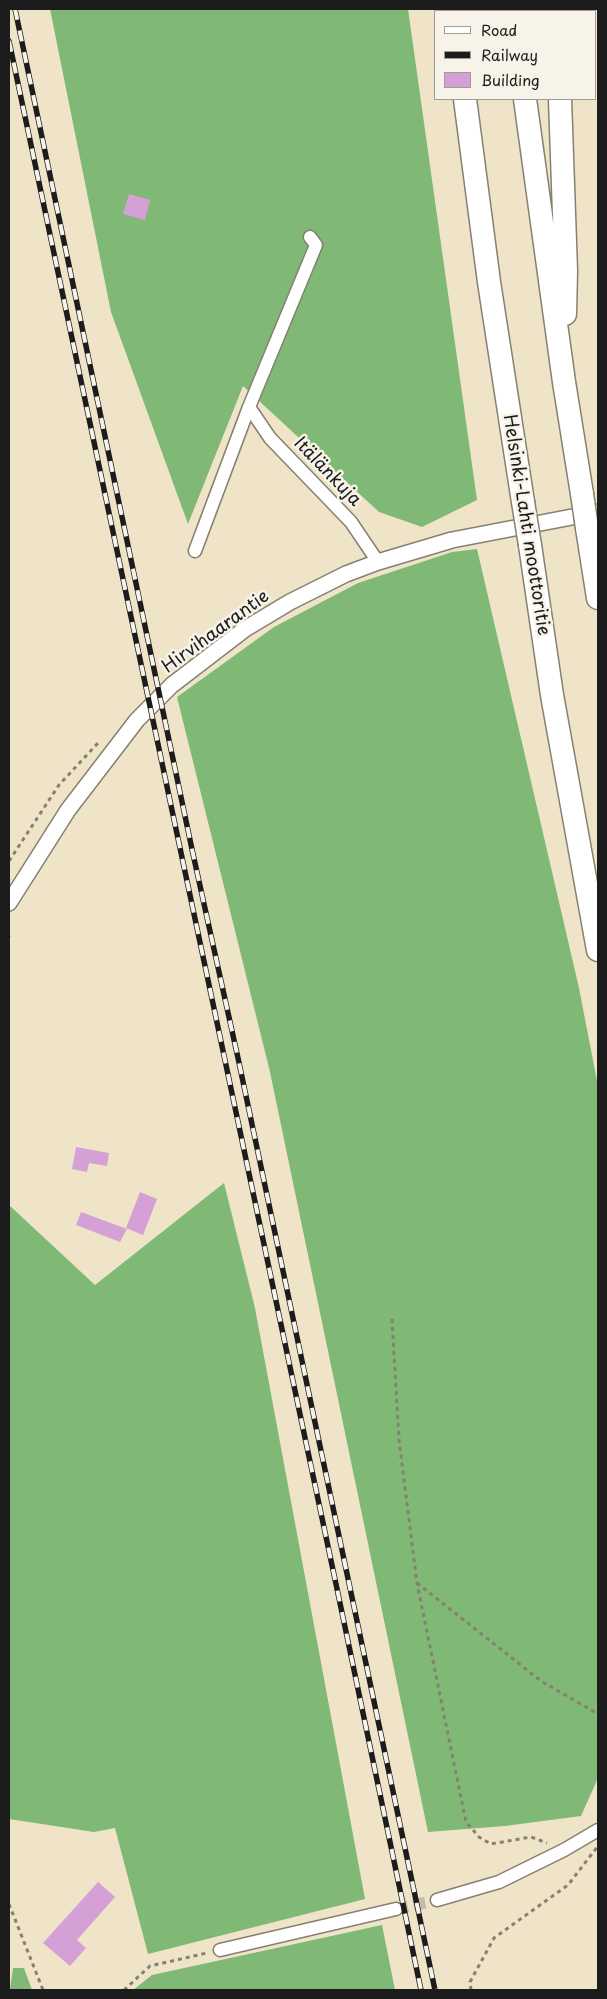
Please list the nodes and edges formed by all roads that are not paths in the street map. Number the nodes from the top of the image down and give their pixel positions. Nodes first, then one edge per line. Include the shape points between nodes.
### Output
1 (465, 100) edge
2 (526, 100) edge
3 (560, 100) edge
4 (310, 237) dead end
5 (564, 382) junction
6 (249, 407) junction
7 (593, 520) edge
8 (195, 551) dead end
9 (378, 562) junction
10 (598, 598) edge
11 (9, 903) edge
12 (598, 950) edge
13 (598, 1830) edge
14 (437, 1900) tunnel mouth
15 (396, 1909) tunnel mouth
16 (220, 1950) road end

1 - 12 highway, Helsinki-Lahti moottoritie, bridge via 489,282 552,695
2 - 5 highway
3 - 5 highway via 566,271
4 - 6 street via 316,245
5 - 7 highway, bridge via 582,494
6 - 8 street
6 - 9 street, Itälänkuja via 270,438 351,522
7 - 9 street, Hirvihaarantie via 452,540
7 - 10 highway
9 - 11 street, Hirvihaarantie via 290,602 245,629 172,685 137,720 104,761 68,810
13 - 14 street via 499,1882
15 - 16 street

